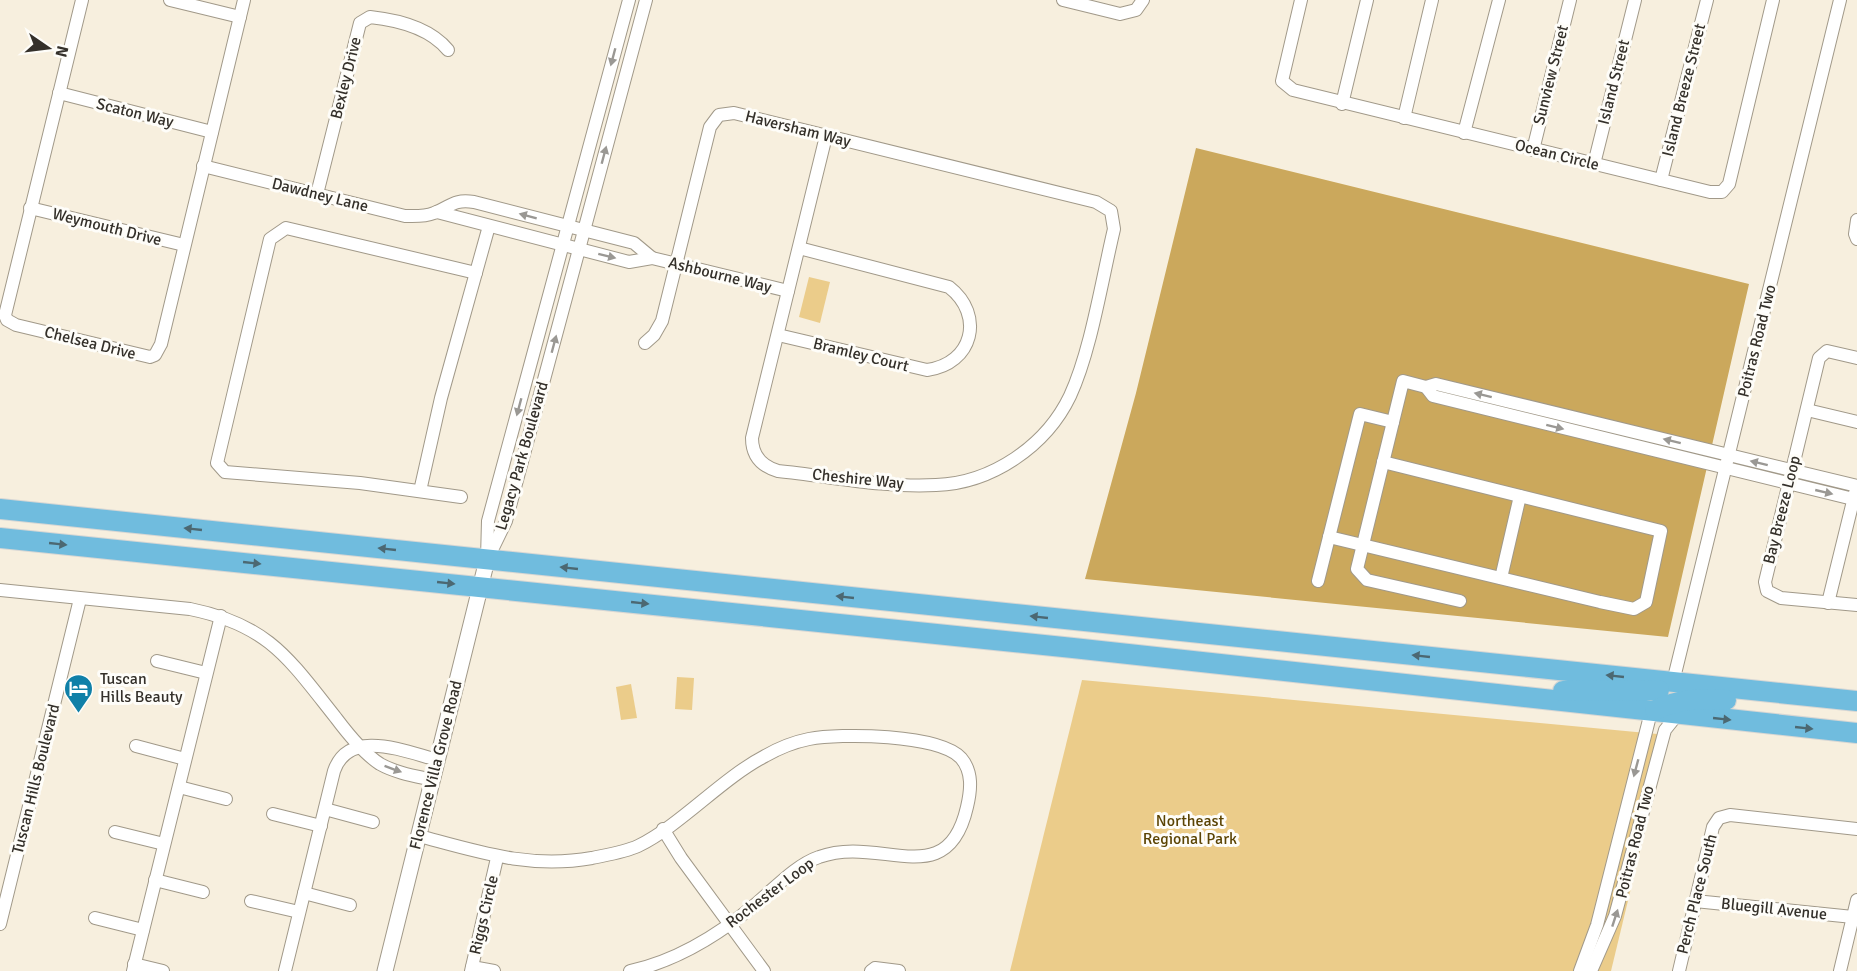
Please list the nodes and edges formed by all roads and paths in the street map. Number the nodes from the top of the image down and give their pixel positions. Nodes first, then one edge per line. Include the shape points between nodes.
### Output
1 (82, 0) edge
2 (170, 0) edge
3 (244, 0) edge
4 (628, 0) edge
5 (646, 0) edge
6 (1063, 0) edge
7 (1143, 0) edge
8 (1301, 0) edge
9 (1367, 0) edge
10 (1432, 0) edge
11 (1499, 0) edge
12 (1570, 0) edge
13 (1635, 0) edge
14 (1707, 0) edge
15 (1773, 0) edge
16 (1840, 0) edge
17 (240, 17) junction
18 (448, 50) dead end
19 (58, 93) junction
20 (1342, 104) junction
21 (1404, 118) junction
22 (212, 132) junction
23 (1464, 133) junction
24 (826, 136) junction
25 (1533, 150) junction
26 (1594, 164) junction
27 (203, 166) junction
28 (1660, 180) junction
29 (317, 194) junction
30 (30, 208) junction
31 (1112, 211) joint
32 (437, 212) junction
33 (1857, 220) edge
34 (489, 226) junction
35 (568, 226) junction
36 (584, 231) junction
37 (1857, 239) edge
38 (184, 245) junction
39 (562, 245) junction
40 (799, 248) junction
41 (579, 250) junction
42 (652, 258) junction
43 (675, 264) junction
44 (476, 273) junction
45 (788, 291) junction
46 (778, 335) junction
47 (645, 343) dead end
48 (1857, 358) edge
49 (1426, 387) junction
50 (1504, 400) junction
51 (1806, 410) junction
52 (1501, 413) junction
53 (1393, 422) junction
54 (1857, 422) edge
55 (1729, 455) junction
56 (1383, 462) junction
57 (1726, 469) junction
58 (1790, 477) junction
59 (420, 491) junction
60 (1856, 493) edge
61 (461, 496) dead end
62 (1520, 496) junction
63 (0, 509) edge
64 (1329, 537) junction
65 (0, 538) edge
66 (1363, 544) junction
67 (487, 560) junction
68 (1501, 578) junction
69 (1318, 581) dead end
70 (481, 586) junction
71 (0, 590) edge
72 (80, 599) junction
73 (1460, 601) dead end
74 (1828, 603) junction
75 (1857, 606) edge
76 (220, 615) junction
77 (1242, 638) junction
78 (1051, 646) junction
79 (157, 661) dead end
80 (206, 673) junction
81 (1673, 682) junction
82 (1439, 688) junction
83 (1857, 701) edge
84 (1857, 709) edge
85 (1652, 712) junction
86 (1677, 715) junction
87 (1857, 733) edge
88 (136, 746) dead end
89 (362, 746) junction
90 (185, 759) junction
91 (438, 760) junction
92 (433, 780) junction
93 (178, 787) junction
94 (226, 799) dead end
95 (325, 809) junction
96 (273, 814) dead end
97 (373, 822) dead end
98 (321, 826) junction
99 (663, 829) junction
100 (1857, 829) edge
101 (115, 832) dead end
102 (419, 836) junction
103 (164, 844) junction
104 (497, 858) junction
105 (155, 880) junction
106 (203, 892) dead end
107 (304, 893) junction
108 (1857, 900) edge
109 (251, 901) dead end
110 (1695, 901) junction
111 (350, 905) dead end
112 (299, 912) junction
113 (1853, 917) junction
114 (95, 918) dead end
115 (0, 924) edge
116 (730, 925) junction
117 (143, 930) junction
118 (134, 967) edge
119 (472, 969) edge
120 (163, 971) edge
121 (285, 971) edge
122 (385, 971) edge
123 (494, 971) edge
124 (630, 971) edge
125 (764, 971) edge
126 (871, 971) edge
127 (899, 971) edge
128 (1580, 971) edge
129 (1591, 971) edge
130 (1679, 971) edge
131 (1840, 971) edge

1 - 19 street, Chelsea Drive
2 - 17 street
3 - 17 street, Chelsea Drive
4 -> 35 street, Legacy Park Boulevard
36 -> 5 street, Legacy Park Boulevard
6 - 7 street via 1120,14 1136,10
8 - 20 street, Ocean Circle via 1282,81 1293,90
9 - 20 street
10 - 21 street
11 - 23 street
12 - 25 street, Sunview Street
13 - 26 street, Island Street
14 - 28 street, Island Breeze Street
15 - 28 street, Ocean Circle via 1729,184 1722,192 1710,192
16 - 55 street, Poitras Road Two
17 - 22 street, Chelsea Drive
18 - 29 street, Bexley Drive via 418,28 370,17 360,23
19 - 22 street, Scaton Way
19 - 30 street, Chelsea Drive
20 - 21 street, Ocean Circle
21 - 23 street, Ocean Circle
22 - 27 street, Chelsea Drive
23 - 25 street, Ocean Circle
24 - 31 street, Haversham Way via 1096,202
24 - 40 street, Cheshire Way
24 - 43 street, Haversham Way via 734,113 719,115 710,127
25 - 26 street, Ocean Circle
26 - 28 street, Ocean Circle
27 - 29 street, Dawdney Lane
27 - 38 street, Chelsea Drive
29 - 32 street, Dawdney Lane via 405,216 423,217
30 - 38 street, Weymouth Drive
30 - 38 street, Chelsea Drive via 5,309 7,320 144,357 155,355 161,344
31 - 46 street, Cheshire Way via 1114,229 1080,371 1069,398 1032,446 979,477 951,484 913,485 778,471 764,465 754,453 752,438
32 - 34 street, Dawdney Lane
35 -> 32 street, Dawdney Lane via 467,201 452,202
33 - 37 street
34 - 39 street, Dawdney Lane
34 - 44 street
35 - 36 street, Dawdney Lane
35 - 39 street, Legacy Park Boulevard
36 - 41 street, Legacy Park Boulevard
36 - 42 street, Ashbourne Way via 634,243
39 - 41 street, Ashbourne Way
39 -> 67 street, Legacy Park Boulevard via 488,521
40 - 45 street, Cheshire Way
40 - 46 street, Bramley Court via 949,287 969,311 970,331 956,359 927,370
41 -> 42 street, Ashbourne Way via 629,262
67 -> 41 street, Legacy Park Boulevard via 506,521
42 - 43 street, Ashbourne Way
43 - 45 street, Ashbourne Way
43 - 47 street, Haversham Way via 662,321
44 - 59 street
44 - 59 street via 286,228 270,239 217,463 225,472
45 - 46 street, Cheshire Way
48 - 51 street, Bay Breeze Loop via 1827,351 1821,355
50 -> 49 street via 1436,384
49 - 52 street via 1433,396
49 - 53 street via 1403,381
50 - 52 street
55 -> 50 street
51 - 54 street
51 - 58 street, Bay Breeze Loop
52 -> 57 street
53 - 56 street
53 - 64 street via 1360,414
55 - 57 street, Poitras Road Two
58 -> 55 street
56 - 62 street
56 - 66 street
57 - 58 street
57 - 81 street, Poitras Road Two
58 - 60 street
58 - 74 street, Bay Breeze Loop via 1766,576 1767,591 1781,598
59 - 61 street
60 - 74 street
62 - 68 street
62 - 68 street via 1661,531 1646,602 1634,609
67 -> 63 highway
64 - 66 street
64 - 69 street
65 -> 70 highway
66 - 68 street
66 - 73 street via 1357,569 1367,580
67 - 70 street, Florence Villa Grove Road
77 -> 67 highway
70 -> 78 highway
70 - 91 street, Florence Villa Grove Road
71 - 72 street
72 - 76 street
72 - 115 street, Tuscan Hills Boulevard
74 - 75 street, Bay Breeze Loop
76 - 80 street
76 - 89 street via 242,624 277,648 343,729
77 - 78 highway via 1213,641 1073,633 1057,637
81 -> 77 highway
78 - 82 highway
79 - 80 street
80 - 90 street
81 - 82 highway via 1663,689 1641,692 1567,692 1462,681
81 - 83 highway
82 - 85 highway
84 - 85 highway via 1701,698 1682,700
85 - 86 highway
85 -> 128 street, Poitras Road Two via 1597,925
86 -> 87 highway
129 -> 86 street, Poitras Road Two via 1616,916 1665,730
88 - 90 street
89 - 91 street via 375,745
89 -> 92 street via 387,767
89 - 95 street via 346,753 337,764
90 - 93 street
91 - 92 street, Florence Villa Grove Road
92 - 102 street, Florence Villa Grove Road
93 - 94 street
93 - 103 street
95 - 97 street
95 - 98 street
96 - 98 street
98 - 107 street
99 - 104 street, Rochester Loop via 637,846 593,858
99 - 116 street
99 - 116 street, Rochester Loop via 725,782 780,749 825,737 877,738 940,746 962,760 971,785 964,818 954,842 945,850 926,856 853,850 820,856
100 - 110 street, Perch Place South via 1730,815 1719,818 1713,826
101 - 103 street
102 - 104 street, Rochester Loop
102 - 122 street, Florence Villa Grove Road
103 - 105 street
104 - 119 street, Riggs Circle
105 - 106 street
105 - 117 street
107 - 111 street
107 - 112 street
108 - 113 street
109 - 112 street
110 - 113 street, Bluegill Avenue
110 - 130 street, Perch Place South
112 - 121 street
113 - 131 street
114 - 117 street
116 - 124 street, Rochester Loop via 681,953
116 - 125 street
117 - 118 street
118 - 120 street
119 - 123 street
126 - 127 street

